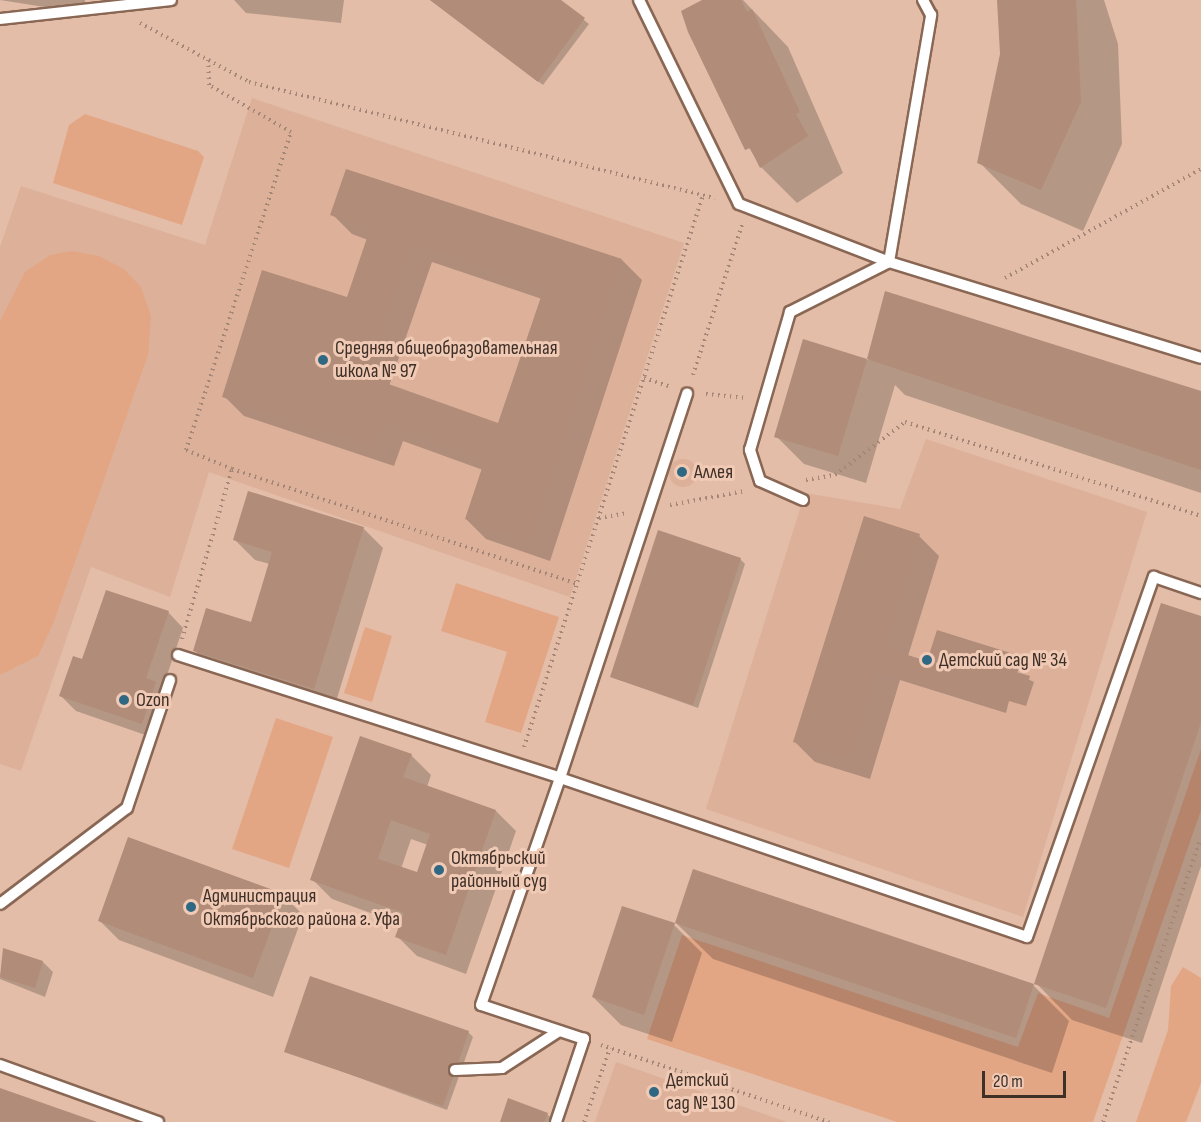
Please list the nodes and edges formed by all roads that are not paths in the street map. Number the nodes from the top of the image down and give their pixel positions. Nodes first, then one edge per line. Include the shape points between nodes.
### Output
1 (171, 0) edge
2 (639, 0) edge
3 (923, 0) edge
4 (0, 19) edge
5 (888, 262) junction
6 (1201, 358) edge
7 (687, 393) road end
8 (803, 500) dead end
9 (1201, 592) edge
10 (177, 655) road end
11 (170, 680) dead end
12 (560, 778) junction
13 (0, 904) edge
14 (559, 1031) junction
15 (0, 1065) edge
16 (455, 1070) dead end
17 (158, 1122) edge
18 (556, 1122) edge

1 - 4 lane
2 - 5 lane via 743,206
3 - 5 lane via 931,15
5 - 6 lane
5 - 8 lane via 790,312 750,454 753,471 769,487
7 - 12 lane
9 - 12 lane via 1154,577 1027,937
10 - 12 lane
11 - 13 lane via 127,808
12 - 14 lane via 481,1005
14 - 16 lane via 502,1068
14 - 18 lane via 584,1039
15 - 17 lane

